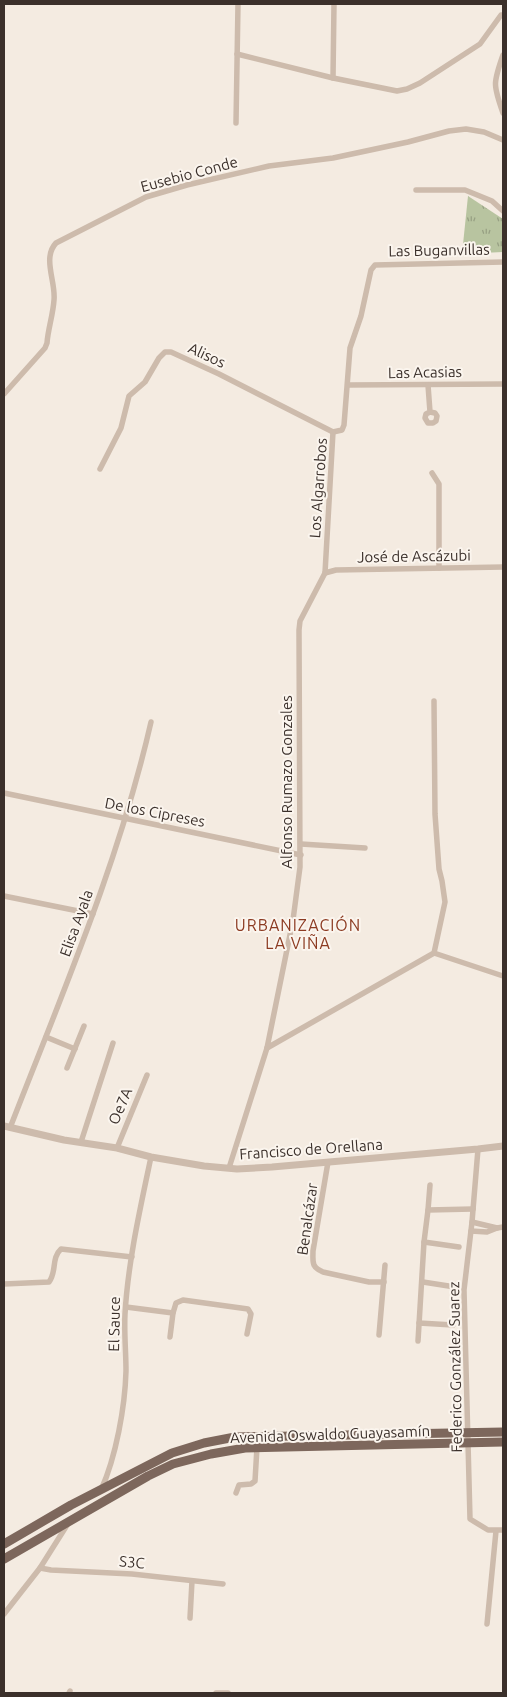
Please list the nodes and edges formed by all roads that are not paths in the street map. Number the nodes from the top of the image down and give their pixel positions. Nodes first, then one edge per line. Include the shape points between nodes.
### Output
1 (238, 4) edge
2 (334, 4) edge
3 (503, 15) edge
4 (237, 54) junction
5 (503, 55) edge
6 (333, 78) junction
7 (503, 112) edge
8 (236, 123) dead end
9 (503, 140) edge
10 (416, 190) dead end
11 (503, 211) edge
12 (503, 262) edge
13 (374, 265) joint
14 (503, 384) edge
15 (348, 385) junction
16 (428, 385) junction
17 (4, 394) edge
18 (430, 412) dead end
19 (334, 432) junction
20 (100, 469) dead end
21 (432, 473) dead end
22 (503, 567) edge
23 (440, 568) junction
24 (325, 573) junction
25 (434, 701) dead end
26 (151, 722) dead end
27 (4, 793) edge
28 (126, 820) junction
29 (301, 844) junction
30 (365, 848) dead end
31 (301, 855) junction
32 (4, 896) edge
33 (93, 914) junction
34 (434, 953) junction
35 (503, 976) edge
36 (84, 1026) dead end
37 (46, 1037) junction
38 (113, 1043) dead end
39 (267, 1048) junction
40 (75, 1049) junction
41 (67, 1068) dead end
42 (147, 1075) dead end
43 (7, 1127) edge
44 (81, 1142) junction
45 (503, 1146) edge
46 (117, 1148) junction
47 (478, 1150) junction
48 (150, 1157) junction
49 (328, 1162) junction
50 (229, 1168) junction
51 (430, 1185) dead end
52 (473, 1209) junction
53 (428, 1210) junction
54 (472, 1222) junction
55 (500, 1227) edge
56 (471, 1231) junction
57 (424, 1242) junction
58 (459, 1246) dead end
59 (132, 1256) junction
60 (385, 1265) dead end
61 (384, 1282) junction
62 (423, 1282) junction
63 (4, 1284) edge
64 (455, 1287) dead end
65 (126, 1307) junction
66 (173, 1312) junction
67 (419, 1323) junction
68 (453, 1325) dead end
69 (247, 1334) dead end
70 (378, 1335) dead end
71 (170, 1337) dead end
72 (418, 1341) dead end
73 (468, 1432) junction
74 (503, 1432) edge
75 (503, 1442) edge
76 (469, 1443) junction
77 (257, 1447) junction
78 (102, 1490) junction
79 (236, 1493) dead end
80 (70, 1521) junction
81 (503, 1530) edge
82 (496, 1531) junction
83 (4, 1544) edge
84 (4, 1560) edge
85 (40, 1568) junction
86 (192, 1581) junction
87 (223, 1584) dead end
88 (4, 1614) edge
89 (190, 1618) dead end
90 (487, 1624) dead end
91 (216, 1693) edge
92 (228, 1693) edge

1 - 4 street
2 - 6 street
3 - 6 street via 480,44 407,89 396,91
4 - 6 street
4 - 8 street
5 - 7 street via 494,83
9 - 17 street, Eusebio Conde via 484,132 449,131 334,158 269,166 146,197 52,248 54,299 47,343
10 - 11 street via 465,190 492,201
12 - 13 street, Las Buganvillas
13 - 15 street, Los Algarrobos via 350,348
14 - 16 street, Las Acasias
15 - 16 street, Las Acasias
15 - 19 street, Los Algarrobos via 344,425 342,430
16 - 18 street
19 - 20 street, Alisos via 211,370 165,352 144,382 129,396 121,428
19 - 24 street, Los Algarrobos
21 - 23 street via 439,484
22 - 23 street, José de Ascázubi
23 - 24 street, José de Ascázubi via 336,570
24 - 29 street, Alfonso Rumazo Gonzales via 300,621 299,630
25 - 34 street via 435,814 445,902
26 - 28 street, Elisa Ayala
27 - 28 street, De los Cipreses
28 - 31 street, De los Cipreses
28 - 33 street, Elisa Ayala
29 - 30 street
29 - 31 street, Alfonso Rumazo Gonzales
31 - 39 street, Alfonso Rumazo Gonzales via 293,920
32 - 33 street
33 - 37 street, Elisa Ayala
34 - 35 street
34 - 39 street
36 - 40 street
37 - 40 street
37 - 43 street, Elisa Ayala
38 - 44 street
39 - 50 street, Alfonso Rumazo Gonzales
40 - 41 street
42 - 46 street, Oe7A
43 - 44 street, Francisco de Orellana
44 - 46 street, Francisco de Orellana
45 - 47 street, Francisco de Orellana
46 - 48 street, Francisco de Orellana
47 - 49 street, Francisco de Orellana
47 - 52 street, Federico González Suarez
48 - 50 street, Francisco de Orellana
48 - 59 street, El Sauce
49 - 50 street, Francisco de Orellana
49 - 61 street, Benalcázar via 313,1263 323,1272 368,1282
51 - 53 street
52 - 53 street
52 - 54 street, Federico González Suarez
53 - 57 street
54 - 55 street
54 - 56 street, Federico González Suarez
55 - 56 street via 487,1232
56 - 73 street, Federico González Suarez via 464,1290
57 - 58 street
57 - 62 street
59 - 63 street via 61,1249 55,1256 49,1282
59 - 65 street, El Sauce
60 - 61 street
61 - 70 street
62 - 64 street
62 - 67 street
65 - 66 street
65 - 78 street, El Sauce via 126,1373 120,1427
66 - 69 street via 176,1303 183,1300 248,1310 251,1314
66 - 71 street
67 - 68 street
67 - 72 street
73 - 74 main road, Avenida Oswaldo Guayasamín
73 - 76 street, Federico González Suarez
73 - 78 main road, Avenida Oswaldo Guayasamín via 235,1437 204,1442 172,1453
75 - 76 main road, Avenida Oswaldo Guayasamín
76 - 77 main road, Avenida Oswaldo Guayasamín
76 - 82 street, Federico González Suarez via 470,1519 481,1527
77 - 79 street via 256,1481 238,1485
77 - 80 main road, Avenida Oswaldo Guayasamín via 173,1464
78 - 83 main road, Avenida Oswaldo Guayasamín
80 - 84 main road, Avenida Oswaldo Guayasamín
80 - 85 street
81 - 82 street
82 - 90 street
85 - 86 street, S3C
85 - 88 street
86 - 87 street, S3C
86 - 89 street
91 - 92 street

